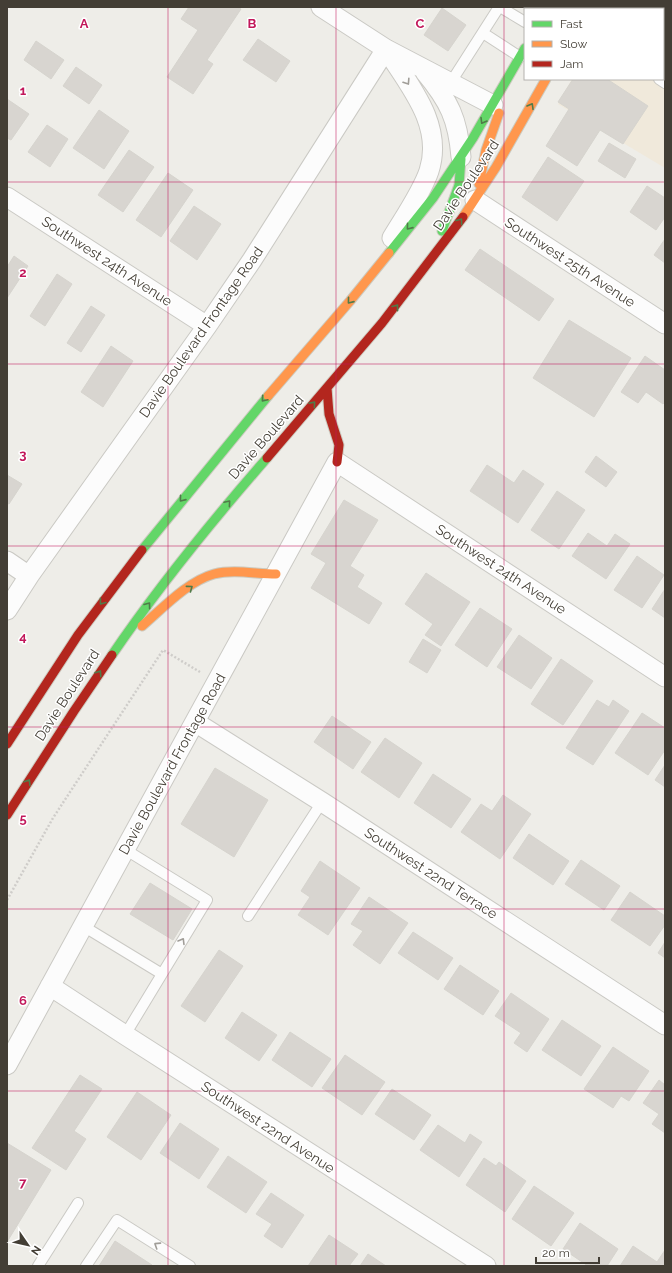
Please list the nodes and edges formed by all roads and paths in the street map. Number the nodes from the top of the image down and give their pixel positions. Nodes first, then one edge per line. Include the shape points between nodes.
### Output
1 (322, 7) edge
2 (500, 7) edge
3 (524, 21) edge
4 (483, 33) junction
5 (386, 49) junction
6 (521, 56) edge
7 (422, 67) junction
8 (545, 80) edge
9 (450, 82) junction
10 (493, 105) junction
11 (461, 157) junction
12 (7, 197) edge
13 (475, 200) junction
14 (429, 264) junction
15 (374, 271) junction
16 (665, 324) edge
17 (207, 326) junction
18 (327, 388) junction
19 (337, 462) junction
20 (7, 562) edge
21 (276, 574) junction
22 (29, 576) junction
23 (7, 610) edge
24 (116, 647) junction
25 (665, 677) edge
26 (217, 682) junction
27 (195, 722) junction
28 (7, 744) edge
29 (322, 802) junction
30 (7, 815) edge
31 (126, 850) junction
32 (7, 900) edge
33 (248, 916) dead end
34 (83, 926) junction
35 (162, 974) junction
36 (50, 986) junction
37 (665, 1025) edge
38 (125, 1035) junction
39 (7, 1065) edge
40 (78, 1203) dead end
41 (38, 1266) edge
42 (86, 1266) edge
43 (190, 1266) edge
44 (486, 1266) edge

1 - 5 street
2 - 3 lane
2 - 4 lane
4 - 6 lane
4 - 9 lane
5 - 7 street
5 -> 15 street via 426,112 433,148 425,181
5 - 17 street, Davie Boulevard Frontage Road
6 - 10 main road, Davie Boulevard
6 - 13 main road via 490,136
7 - 9 street
7 - 11 street via 452,113 459,136
13 -> 8 main road, Davie Boulevard
9 - 10 street
10 -> 11 main road, Davie Boulevard
11 - 14 main road via 457,192
11 -> 15 main road, Davie Boulevard via 433,198
12 - 17 street, Southwest 24th Avenue
14 -> 13 main road, Davie Boulevard
13 - 16 street, Southwest 25th Avenue
18 -> 14 main road, Davie Boulevard
15 -> 28 main road, Davie Boulevard via 148,541 78,635
17 - 22 street, Davie Boulevard Frontage Road
18 - 19 main road via 329,414 339,444
24 -> 18 main road, Davie Boulevard via 193,545
19 - 21 street, Davie Boulevard Frontage Road
19 - 25 street, Southwest 24th Avenue
20 - 22 street
24 -> 21 main road via 185,591 206,578 223,573
21 - 26 street, Davie Boulevard Frontage Road
22 - 23 street, Davie Boulevard Frontage Road
30 -> 24 main road, Davie Boulevard
26 - 27 street, Davie Boulevard Frontage Road
26 - 32 path via 163,650 53,818
27 - 29 street, Southwest 22nd Terrace
27 - 31 street, Davie Boulevard Frontage Road
29 - 33 lane
29 - 37 street, Southwest 22nd Terrace
31 - 34 street, Davie Boulevard Frontage Road
35 -> 31 lane via 207,900
34 - 35 lane
34 - 36 street, Davie Boulevard Frontage Road
35 - 38 lane
36 - 38 street, Southwest 22nd Avenue
36 - 39 street, Davie Boulevard Frontage Road
38 - 44 street, Southwest 22nd Avenue
40 - 41 lane
43 -> 42 lane via 117,1220

